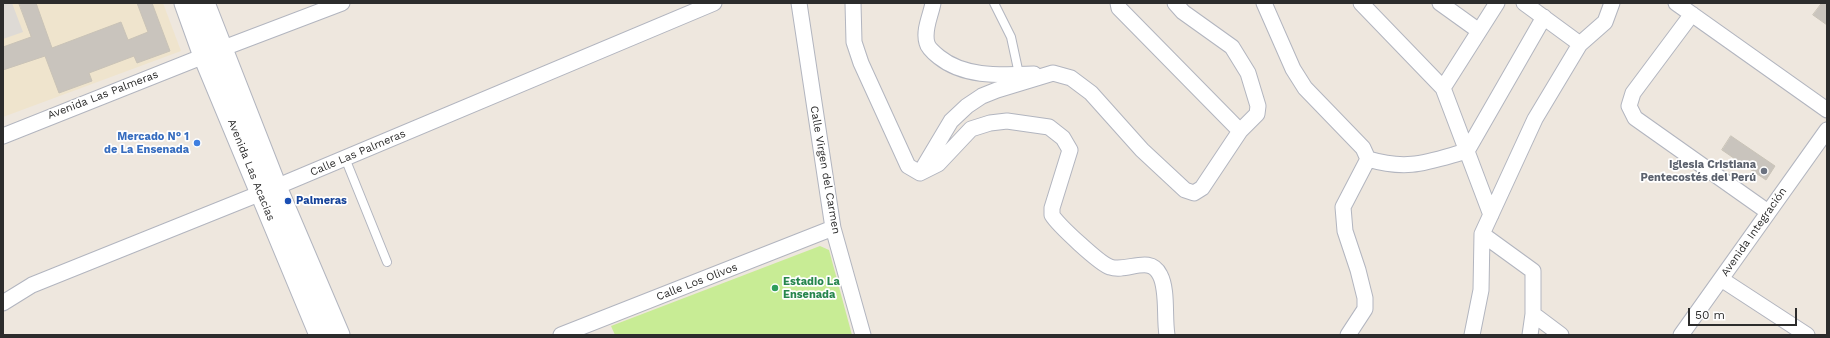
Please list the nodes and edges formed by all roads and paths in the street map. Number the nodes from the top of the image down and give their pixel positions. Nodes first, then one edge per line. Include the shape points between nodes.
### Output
1 (185, 3) edge
2 (204, 3) edge
3 (342, 3) edge
4 (714, 3) edge
5 (799, 3) edge
6 (853, 3) edge
7 (933, 3) edge
8 (994, 3) edge
9 (1105, 3) edge
10 (1175, 3) edge
11 (1264, 3) edge
12 (1361, 3) edge
13 (1440, 3) edge
14 (1497, 3) edge
15 (1524, 3) edge
16 (1612, 3) edge
17 (1676, 3) edge
18 (1119, 6) edge
19 (1692, 14) junction
20 (1544, 17) junction
21 (1479, 31) junction
22 (1580, 44) junction
23 (212, 53) junction
24 (1053, 73) junction
25 (1019, 74) junction
26 (1443, 88) junction
27 (1827, 110) edge
28 (1240, 131) junction
29 (3, 136) edge
30 (1825, 137) edge
31 (1467, 151) junction
32 (345, 158) junction
33 (1368, 159) junction
34 (920, 172) junction
35 (268, 190) junction
36 (1768, 212) junction
37 (1491, 215) junction
38 (833, 228) junction
39 (1482, 234) junction
40 (387, 262) dead end
41 (1721, 279) junction
42 (3, 304) edge
43 (1533, 314) junction
44 (320, 335) edge
45 (339, 335) edge
46 (561, 335) edge
47 (863, 335) edge
48 (1167, 335) edge
49 (1348, 335) edge
50 (1472, 335) edge
51 (1530, 335) edge
52 (1561, 335) edge
53 (1681, 335) edge
54 (1807, 335) edge

1 - 23 street, Avenida Las Acacias
2 - 23 street, Avenida Las Acacias
3 - 23 street, Avenida Las Palmeras
4 - 32 street, Calle Las Palmeras
5 - 38 street, Calle Virgen del Carmen
6 - 34 street via 854,42 861,63 908,166
7 - 25 street via 927,29 927,43 944,61 973,73
8 - 25 lane via 1011,37
9 - 18 street
10 - 28 street via 1183,12 1232,47 1248,73 1258,106 1257,114
11 - 33 street via 1293,69 1305,88 1363,148
12 - 26 street
13 - 21 street
14 - 21 street
15 - 20 street
16 - 22 street via 1605,22
17 - 19 street
18 - 28 street
19 - 27 street
19 - 36 street via 1633,93 1629,106 1635,118
20 - 22 street
20 - 31 street
21 - 26 street
22 - 37 street via 1536,119
23 - 29 street, Avenida Las Palmeras
23 - 35 street, Avenida Las Acacias
24 - 25 street
24 - 28 street via 1071,78 1090,93 1142,150 1185,190 1194,193 1202,188
24 - 34 street via 997,90 967,106 951,122
26 - 31 street
30 - 36 street, Avenida Integración
31 - 33 street via 1415,165 1387,164
31 - 37 street
32 - 35 street, Calle Las Palmeras
32 - 40 lane
33 - 49 street via 1343,207 1345,231 1365,298 1365,309
34 - 48 street via 938,164 972,129 1007,121 1049,128 1063,138 1070,150 1052,215 1063,230 1109,267 1123,268 1139,264 1154,267 1160,273 1163,281
35 - 42 street, Calle Las Palmeras via 32,285
35 - 44 street, Avenida Las Acacias
35 - 45 street, Avenida Las Acacias
36 - 41 street, Avenida Integración
37 - 39 street
38 - 46 street, Calle Los Olivos
38 - 47 street, Calle Virgen del Carmen
39 - 43 street via 1533,271
39 - 50 street via 1481,290
41 - 53 street, Avenida Integración
41 - 54 street
43 - 51 street
43 - 52 street

